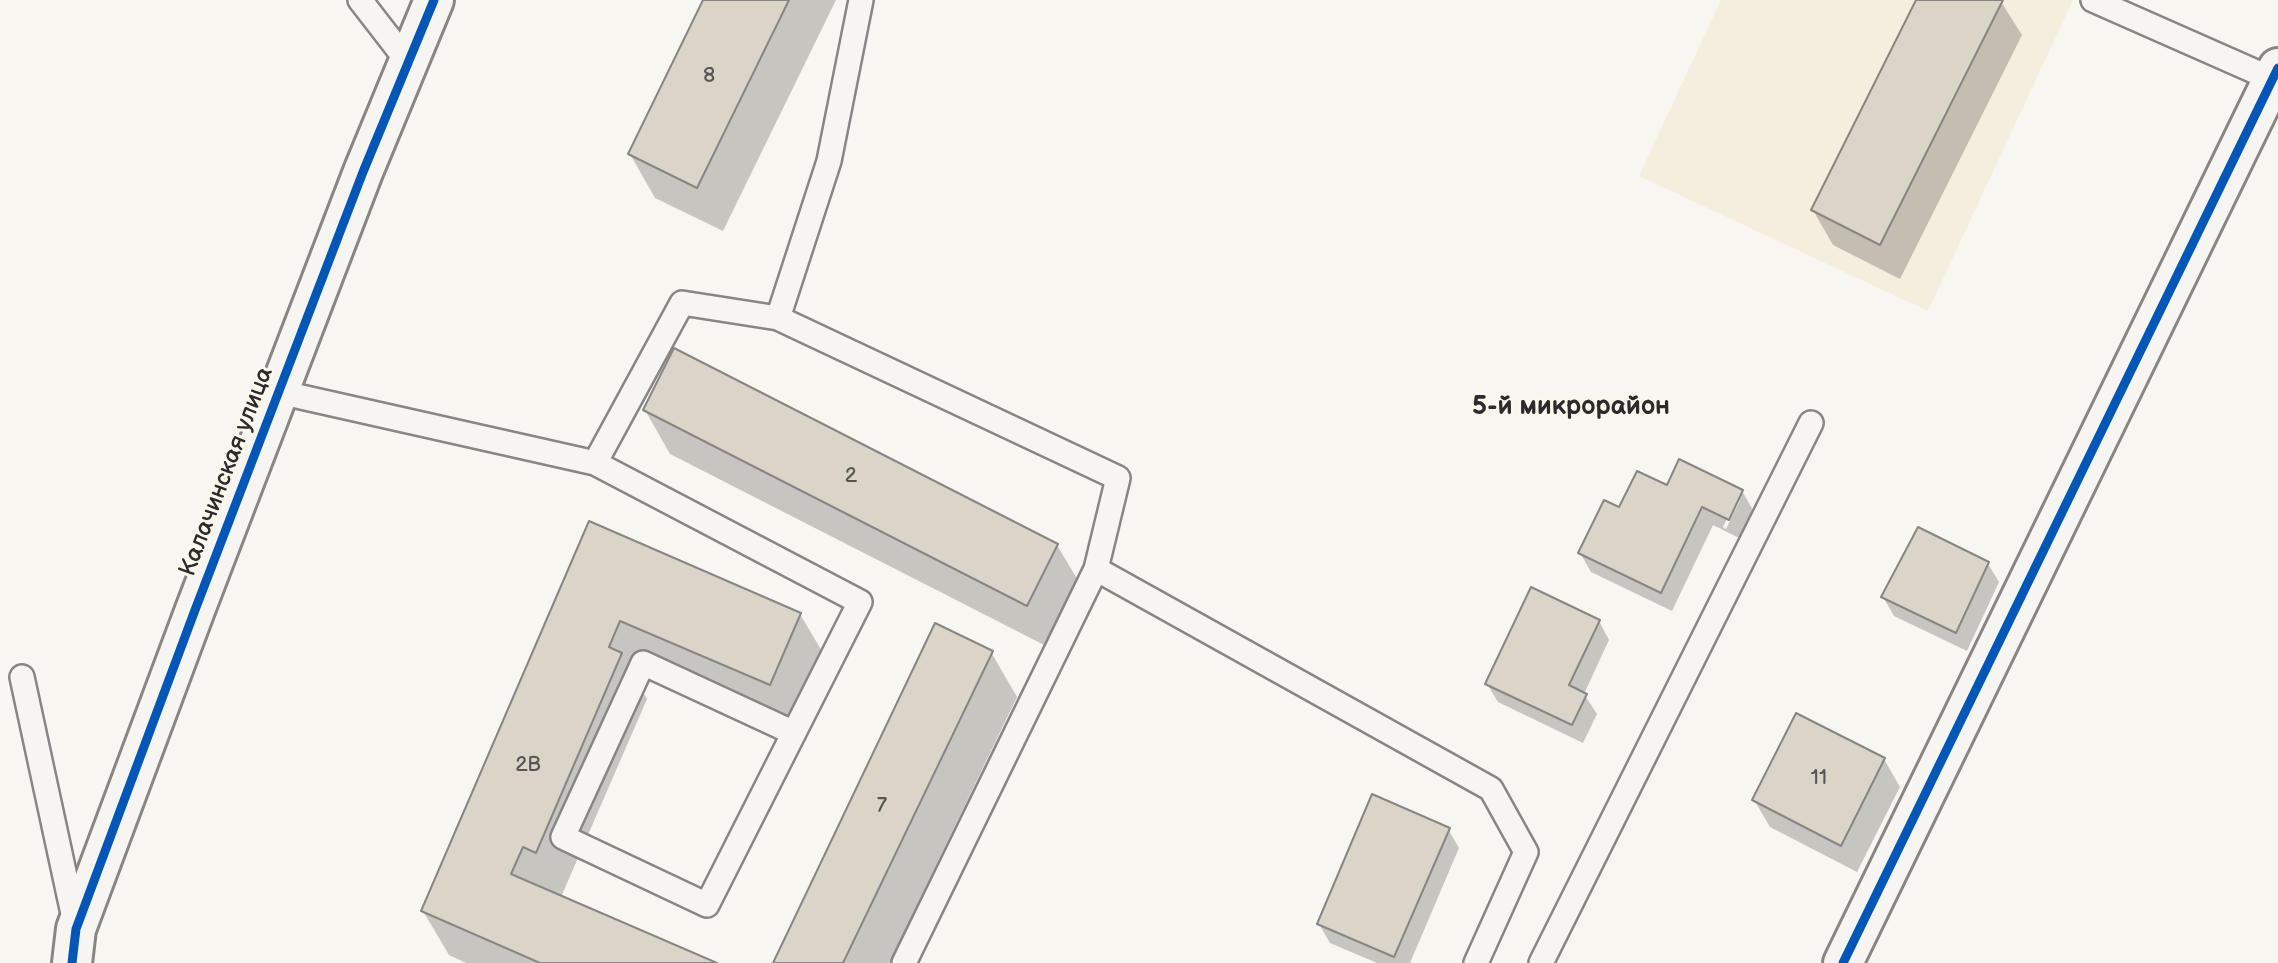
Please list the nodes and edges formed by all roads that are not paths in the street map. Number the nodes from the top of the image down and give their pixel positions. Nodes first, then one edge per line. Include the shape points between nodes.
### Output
1 (360, 0) edge
2 (434, 0) edge
3 (861, 0) edge
4 (2093, 0) edge
5 (408, 62) junction
6 (2275, 73) edge
7 (778, 318) junction
8 (279, 392) junction
9 (1811, 423) dead end
10 (595, 463) junction
11 (1096, 569) junction
12 (22, 677) dead end
13 (794, 733) junction
14 (74, 946) edge
15 (904, 963) edge
16 (1476, 963) edge
17 (1541, 963) edge
18 (1843, 963) edge

1 - 5 lane
2 - 5 street, Калачинская улица
3 - 7 lane via 829,161
4 - 6 lane
5 - 8 street, Калачинская улица
6 - 18 street
7 - 10 lane via 682,303
7 - 11 lane via 1118,478
8 - 10 lane
8 - 14 street, Калачинская улица
9 - 17 lane
10 - 13 lane via 860,602
11 - 15 lane
11 - 16 lane via 1490,789 1526,852
12 - 14 lane
13 - 13 lane via 707,905 563,837 643,663

